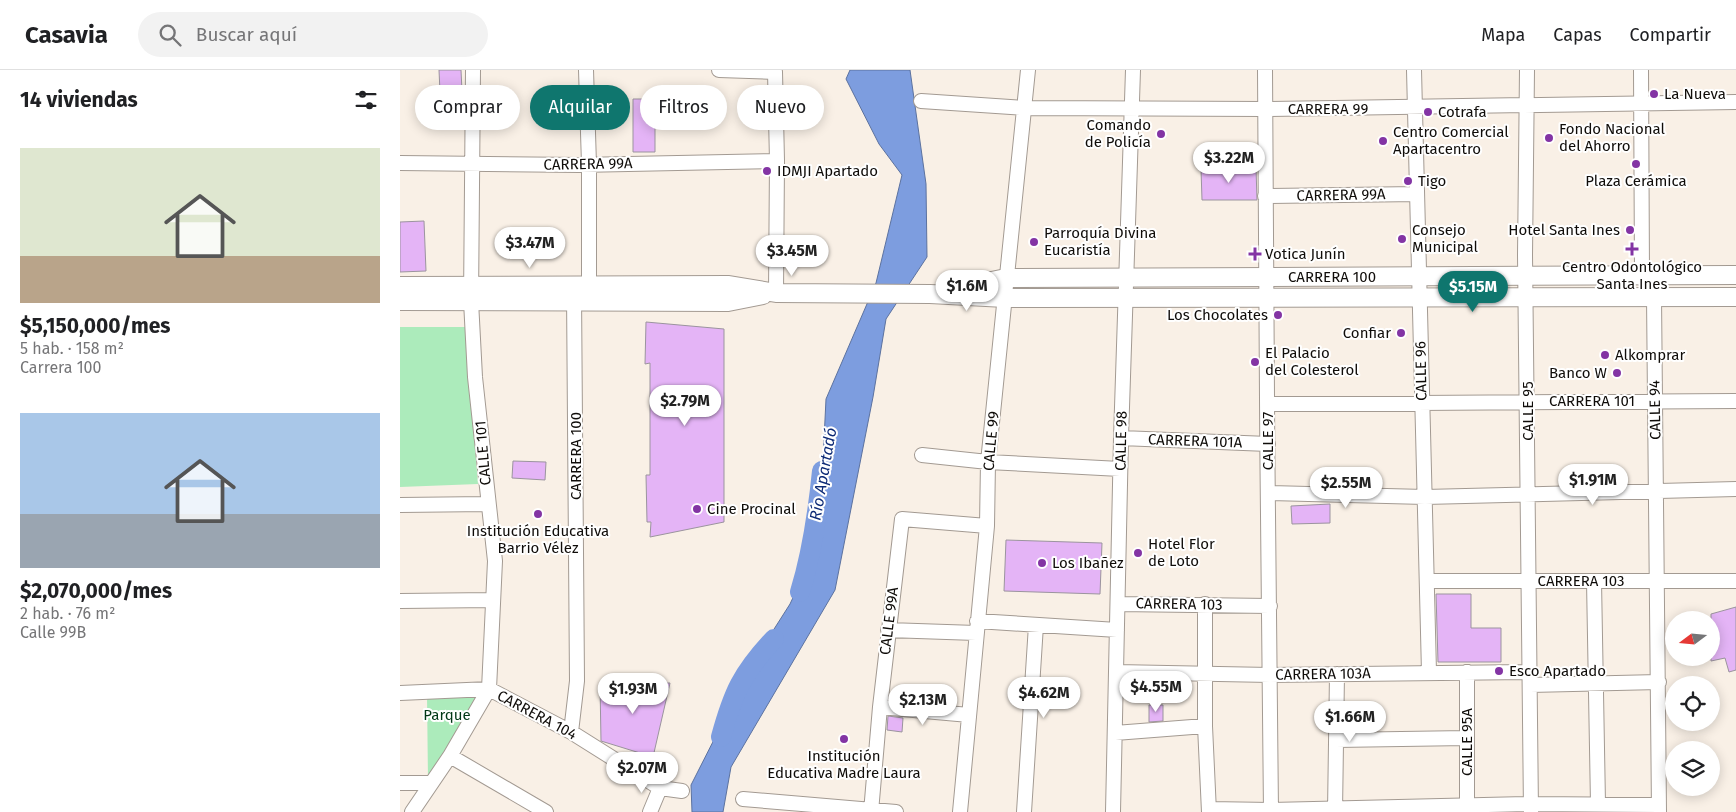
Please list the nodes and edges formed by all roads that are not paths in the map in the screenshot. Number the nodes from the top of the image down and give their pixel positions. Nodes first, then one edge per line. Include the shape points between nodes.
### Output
1 (473, 70) edge
2 (586, 70) edge
3 (720, 70) edge
4 (1028, 70) edge
5 (1133, 70) edge
6 (1265, 70) edge
7 (1414, 70) edge
8 (1527, 70) edge
9 (1641, 70) edge
10 (921, 101) dead end
11 (1642, 102) junction
12 (1736, 102) edge
13 (1526, 104) junction
14 (1024, 108) junction
15 (1132, 108) junction
16 (1415, 108) junction
17 (1265, 109) junction
18 (777, 161) junction
19 (400, 163) edge
20 (472, 164) junction
21 (589, 164) junction
22 (1417, 194) junction
23 (1265, 196) junction
24 (1642, 275) junction
25 (1736, 275) edge
26 (1419, 276) junction
27 (1526, 276) junction
28 (1125, 277) junction
29 (1265, 277) junction
30 (1006, 278) junction
31 (400, 286) edge
32 (471, 293) junction
33 (582, 293) junction
34 (776, 293) junction
35 (930, 294) junction
36 (1736, 296) edge
37 (1420, 297) junction
38 (1527, 297) junction
39 (1654, 297) junction
40 (1005, 298) junction
41 (1124, 298) junction
42 (1265, 298) junction
43 (400, 301) edge
44 (1528, 401) junction
45 (1655, 401) junction
46 (1736, 401) edge
47 (1268, 404) junction
48 (1422, 404) junction
49 (1121, 438) junction
50 (1268, 444) junction
51 (922, 455) dead end
52 (988, 462) junction
53 (1120, 469) junction
54 (1736, 489) edge
55 (1656, 490) junction
56 (1269, 494) junction
57 (1528, 494) junction
58 (1424, 497) junction
59 (487, 504) junction
60 (400, 505) edge
61 (987, 526) junction
62 (1427, 581) junction
63 (1529, 581) junction
64 (1594, 581) junction
65 (1656, 581) junction
66 (1736, 581) edge
67 (492, 600) junction
68 (400, 601) edge
69 (1118, 604) junction
70 (1204, 604) junction
71 (1270, 606) junction
72 (1036, 625) junction
73 (977, 627) junction
74 (888, 630) junction
75 (1117, 630) junction
76 (1116, 672) junction
77 (1204, 672) junction
78 (1429, 672) junction
79 (1467, 672) junction
80 (1337, 674) junction
81 (1270, 675) junction
82 (1530, 679) junction
83 (1659, 682) junction
84 (1595, 683) junction
85 (489, 690) junction
86 (400, 693) edge
87 (880, 707) junction
88 (969, 715) junction
89 (1205, 726) junction
90 (571, 732) junction
91 (1115, 733) junction
92 (1467, 738) junction
93 (1336, 740) junction
94 (450, 756) junction
95 (400, 783) edge
96 (430, 783) junction
97 (660, 788) junction
98 (682, 791) dead end
99 (743, 799) dead end
100 (1598, 804) junction
101 (1467, 808) edge
102 (1531, 808) edge
103 (1660, 808) edge
104 (868, 810) edge
105 (1209, 810) edge
106 (1335, 810) edge
107 (1271, 811) edge
108 (412, 812) edge
109 (546, 812) edge
110 (650, 812) edge
111 (896, 812) edge
112 (960, 812) edge
113 (1024, 812) edge
114 (1113, 812) edge

1 - 20 street, CALLE 101
2 - 21 street
3 - 18 street via 775,72
4 - 14 street, CALLE 99
5 - 15 street, CALLE 98
6 - 17 street, CALLE 97
7 - 16 street, CALLE 96
8 - 13 street, CALLE 95
9 - 11 street, CALLE 94
10 - 14 street, CARRERA 99
11 - 12 street, CARRERA 99
11 - 13 street, CARRERA 99
11 - 24 street, CALLE 94
13 - 16 street, CARRERA 99
13 - 27 street, CALLE 95
14 - 15 street, CARRERA 99
14 - 30 street, CALLE 99
15 - 17 street, CARRERA 99
15 - 28 street, CALLE 98
16 - 17 street, CARRERA 99
16 - 22 street, CALLE 96
17 - 23 street, CALLE 97
18 - 21 street, CARRERA 99A
18 - 34 street
19 - 20 street, CARRERA 99A
20 - 21 street, CARRERA 99A
20 - 32 street, CALLE 101
21 - 33 street
22 - 23 street, CARRERA 99A
22 - 26 street, CALLE 96
23 - 29 street, CALLE 97
24 - 25 main road, CARRERA 100
24 - 27 main road, CARRERA 100
24 - 39 street, CALLE 94
26 - 27 main road, CARRERA 100
26 - 29 main road, CARRERA 100
26 - 37 street, CALLE 96
27 - 38 street, CALLE 95
28 - 29 main road, CARRERA 100
28 - 30 main road, CARRERA 100
28 - 41 street, CALLE 98
29 - 42 street, CALLE 97
30 - 35 main road, CARRERA 100
30 - 40 street, CALLE 99
31 - 32 main road, CARRERA 100
32 - 33 main road, CARRERA 100
32 - 43 main road, CARRERA 100
32 - 59 street, CALLE 101
33 - 34 main road, CARRERA 100 via 728,285
33 - 90 street, CARRERA 100 via 577,681
34 - 35 main road, CARRERA 100
35 - 40 main road, CARRERA 100
36 - 39 main road, CARRERA 100
37 - 38 main road, CARRERA 100
37 - 42 main road, CARRERA 100
37 - 48 street, CALLE 96
38 - 39 main road, CARRERA 100
38 - 44 street, CALLE 95
39 - 45 street, CALLE 94
40 - 41 main road, CARRERA 100
40 - 52 street, CALLE 99
41 - 42 main road, CARRERA 100
41 - 49 street, CALLE 98
42 - 47 street, CALLE 97
44 - 45 street, CARRERA 101
44 - 48 street, CARRERA 101
44 - 57 street, CALLE 95
45 - 46 street, CARRERA 101
45 - 55 street, CALLE 94
47 - 48 street, CARRERA 101
47 - 50 street, CALLE 97
48 - 58 street, CALLE 96
49 - 50 street, CARRERA 101A
49 - 53 street, CALLE 98
50 - 56 street, CALLE 97
51 - 52 street
52 - 53 street
52 - 61 street, CALLE 99
53 - 69 street, CALLE 98
54 - 55 street
55 - 57 street
55 - 65 street, CALLE 94
56 - 58 street
56 - 71 street, CALLE 97
57 - 58 street
57 - 63 street, CALLE 95
58 - 62 street, CALLE 96
59 - 60 street
59 - 67 street, CALLE 101 via 495,561
61 - 73 street, CALLE 99
61 - 74 street, CALLE 99A via 902,519
62 - 63 street, CARRERA 103
62 - 78 street, CALLE 96
63 - 64 street, CARRERA 103
63 - 82 street, CALLE 95
64 - 65 street, CARRERA 103
64 - 84 street
65 - 66 street, CARRERA 103
65 - 83 street, CALLE 94
67 - 68 street
67 - 85 street, CALLE 101
69 - 70 street, CARRERA 103
69 - 75 street, CALLE 98
70 - 71 street, CARRERA 103
70 - 77 street
71 - 81 street, CALLE 97
72 - 73 street
72 - 75 street
72 - 113 street
73 - 74 street
73 - 88 street, CALLE 99
74 - 87 street, CALLE 99A
75 - 76 street, CALLE 98
76 - 77 street, CARRERA 103A
76 - 91 street, CALLE 98
77 - 81 street, CARRERA 103A
77 - 89 street
78 - 79 street, CARRERA 103A
78 - 80 street, CARRERA 103A
79 - 82 street, CARRERA 103A
79 - 92 street, CALLE 95A
80 - 81 street, CARRERA 103A
80 - 93 street
81 - 107 street, CALLE 97
82 - 84 street, CARRERA 103A
82 - 102 street, CALLE 95
83 - 84 street, CARRERA 103A
83 - 103 street, CALLE 94
84 - 100 street
85 - 86 street, CARRERA 104
85 - 90 street, CARRERA 104
85 - 94 street, CALLE 101
87 - 88 street
87 - 104 street, CALLE 99A
88 - 112 street, CALLE 99
89 - 91 street
89 - 105 street
90 - 97 street, CARRERA 104
91 - 114 street, CALLE 98
92 - 93 street
92 - 101 street, CALLE 95A
93 - 106 street
94 - 96 street, CALLE 101
94 - 109 street
95 - 96 street
96 - 108 street, CALLE 101
97 - 98 street
97 - 110 street
99 - 104 street
100 - 102 street
100 - 103 street
101 - 102 street
101 - 106 street
104 - 111 street
105 - 107 street
106 - 107 street

